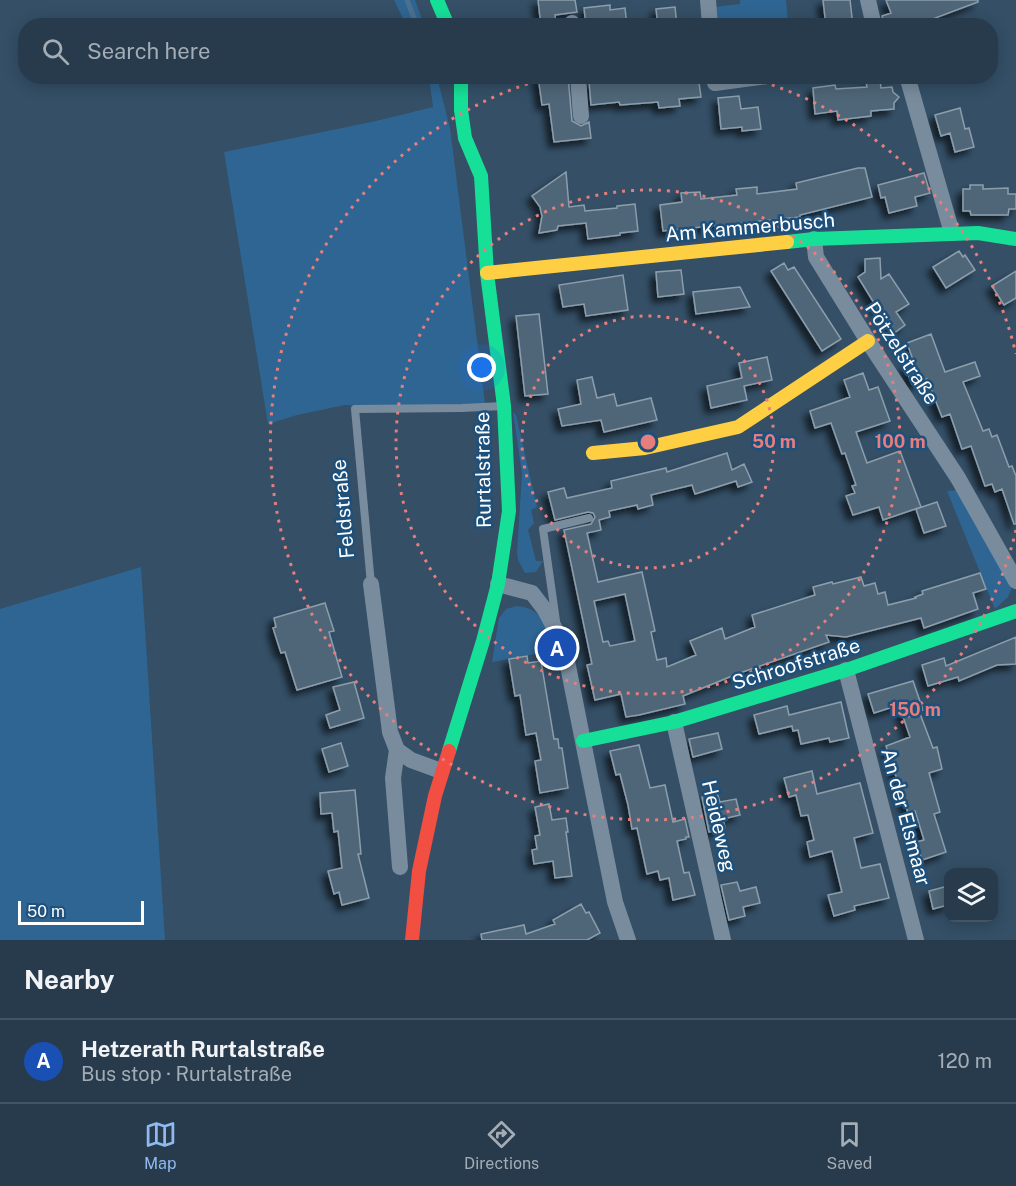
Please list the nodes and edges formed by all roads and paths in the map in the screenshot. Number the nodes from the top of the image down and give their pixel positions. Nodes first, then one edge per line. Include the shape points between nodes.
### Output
1 (437, 0) edge
2 (708, 0) edge
3 (868, 0) edge
4 (445, 18) edge
5 (709, 18) edge
6 (872, 18) edge
7 (461, 84) edge
8 (579, 84) edge
9 (909, 84) edge
10 (581, 116) dead end
11 (952, 233) junction
12 (814, 239) junction
13 (1016, 239) edge
14 (487, 273) junction
15 (867, 341) junction
16 (504, 406) junction
17 (593, 453) dead end
18 (589, 518) dead end
19 (1016, 581) edge
20 (371, 584) joint
21 (498, 584) junction
22 (1016, 611) edge
23 (558, 633) junction
24 (846, 670) junction
25 (674, 722) junction
26 (583, 741) junction
27 (397, 750) junction
28 (441, 771) junction
29 (400, 867) dead end
30 (412, 940) edge
31 (628, 940) edge
32 (723, 940) edge
33 (916, 940) edge

1 - 4 street
2 - 5 street
3 - 6 street
7 - 14 street, Rurtalstraße via 465,138 481,176
8 - 10 street
9 - 11 street
11 - 12 street, Am Kammerbusch
11 - 13 street, Am Kammerbusch
12 - 14 street, Am Kammerbusch
12 - 15 street, Pötzelstraße via 816,257
14 - 16 street, Rurtalstraße
15 - 17 street via 738,427 645,448
15 - 19 street, Pötzelstraße via 958,478
16 - 20 lane, Feldstraße via 355,409
16 - 21 street, Rurtalstraße via 509,511
18 - 23 lane via 543,529
20 - 27 street, Feldstraße via 390,732
21 - 23 street via 532,593
21 - 28 street, Rurtalstraße
22 - 24 street, Schroofstraße
23 - 26 street
24 - 25 street, Schroofstraße
24 - 33 street, An der Elsmaar
25 - 26 street, Schroofstraße
25 - 32 street, Heideweg
26 - 31 street via 615,902
27 - 28 street
27 - 29 street, Feldstraße via 393,778
28 - 30 street, Rurtalstraße via 419,871

